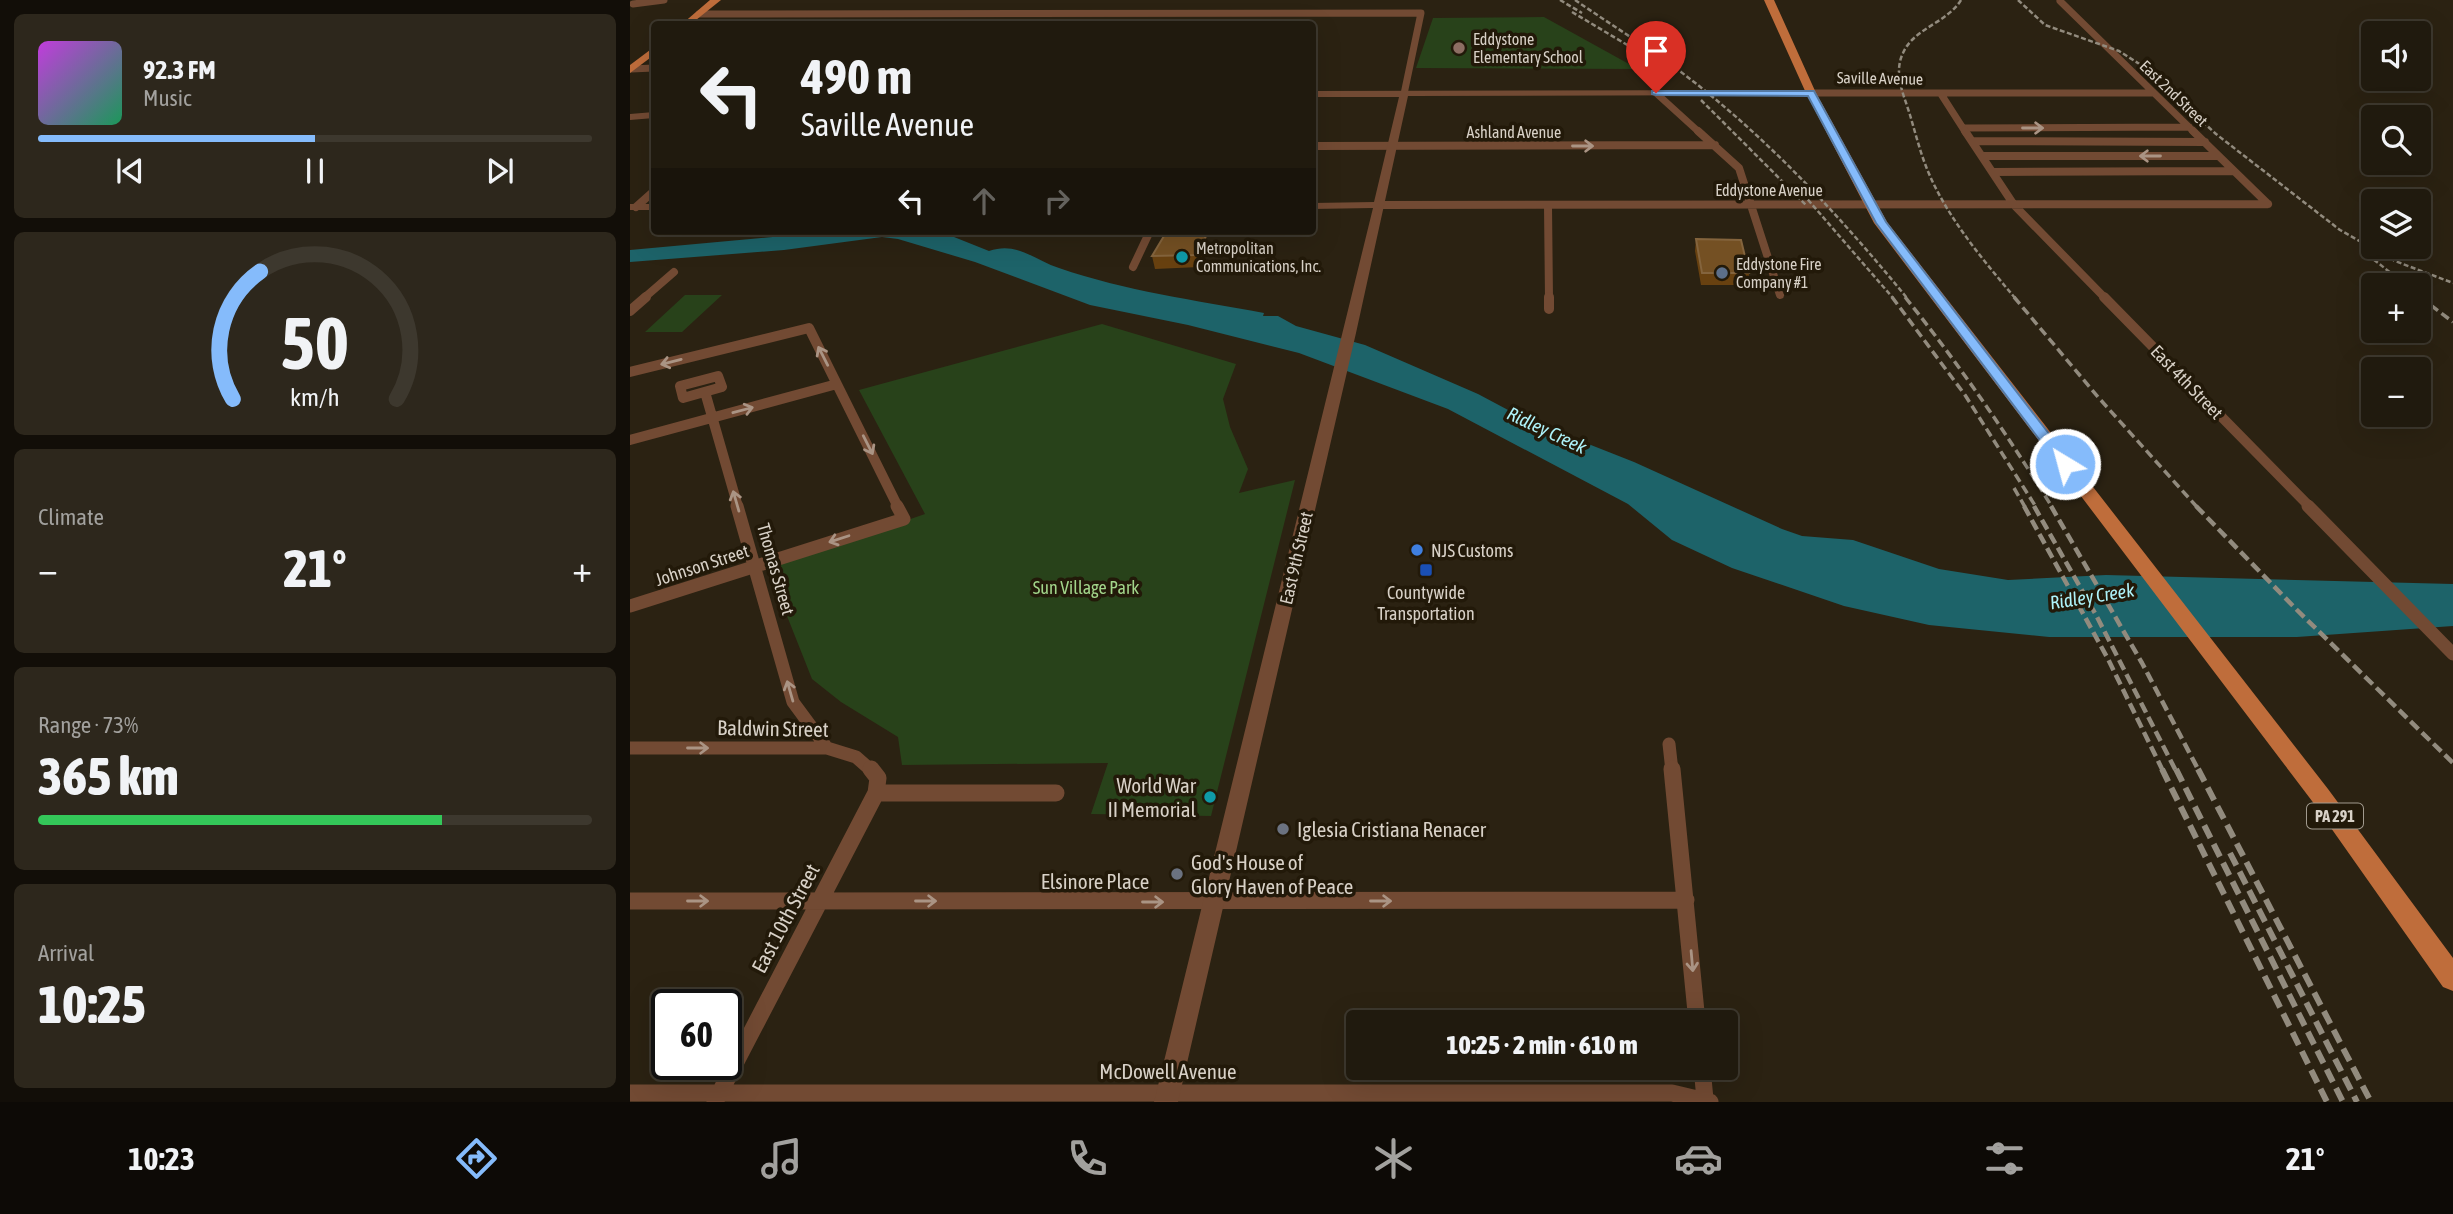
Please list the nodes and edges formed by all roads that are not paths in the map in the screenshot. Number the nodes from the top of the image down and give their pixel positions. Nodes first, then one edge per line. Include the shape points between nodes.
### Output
1 (664, 0) edge
2 (716, 0) edge
3 (1769, 0) edge
4 (2060, 1) edge
5 (633, 4) dead end
6 (699, 13) junction
7 (832, 13) junction
8 (956, 13) junction
9 (1064, 13) junction
10 (1264, 13) junction
11 (690, 21) edge
12 (825, 21) edge
13 (950, 21) edge
14 (1060, 21) edge
15 (1260, 21) edge
16 (651, 52) edge
17 (651, 68) edge
18 (631, 69) edge
19 (1656, 93) junction
20 (1811, 93) junction
21 (2154, 93) junction
22 (1316, 94) edge
23 (1404, 94) junction
24 (1941, 94) junction
25 (651, 115) edge
26 (630, 117) edge
27 (2189, 127) junction
28 (1965, 128) junction
29 (1973, 141) junction
30 (2205, 142) junction
31 (1392, 145) junction
32 (1716, 145) junction
33 (1316, 146) edge
34 (1983, 156) junction
35 (2218, 156) junction
36 (2233, 170) junction
37 (1993, 172) junction
38 (651, 193) edge
39 (2269, 204) joint
40 (1379, 205) junction
41 (1749, 205) junction
42 (2014, 205) junction
43 (1316, 206) edge
44 (1548, 206) junction
45 (633, 207) edge
46 (651, 207) edge
47 (1148, 235) edge
48 (1133, 267) dead end
49 (674, 272) dead end
50 (1780, 295) dead end
51 (1549, 309) dead end
52 (630, 311) edge
53 (693, 357) junction
54 (630, 372) edge
55 (837, 384) junction
56 (713, 418) junction
57 (630, 440) edge
58 (755, 566) junction
59 (630, 606) edge
60 (2453, 654) edge
61 (1669, 744) dead end
62 (630, 748) edge
63 (827, 748) junction
64 (876, 793) junction
65 (1056, 793) dead end
66 (1686, 900) junction
67 (630, 901) edge
68 (819, 901) junction
69 (1214, 902) junction
70 (2453, 979) edge
71 (1696, 1010) edge
72 (1704, 1080) edge
73 (630, 1093) edge
74 (717, 1097) edge
75 (1167, 1098) edge
76 (1707, 1100) edge

1 - 5 street
2 - 6 main road
3 - 20 main road, PA 291
4 - 21 street, East 2nd Street
6 - 7 street
6 - 11 main road
7 - 8 street
7 - 12 street
8 - 9 street
8 - 13 street
9 - 10 street
9 - 14 street
10 - 15 street
10 - 23 street, East 9th Street via 1421,13
16 - 18 main road
17 - 18 street
19 - 20 street, Saville Avenue
19 - 23 street, Saville Avenue
19 - 32 street
20 - 24 street, Saville Avenue
20 - 70 main road, PA 291 via 1869,204 2319,795
21 - 24 street, Saville Avenue
21 - 27 street, East 2nd Street
22 - 23 street, Saville Avenue
23 - 31 street, East 9th Street
24 - 28 street, East 4th Street
25 - 26 street
28 -> 27 street
27 - 30 street, East 2nd Street
28 - 29 street, East 4th Street
29 - 30 street
29 - 34 street, East 4th Street
30 - 35 street, East 2nd Street
31 -> 32 street, Ashland Avenue
31 - 33 street, Ashland Avenue
31 - 40 street, East 9th Street
32 - 41 street via 1739,168
35 -> 34 street
34 - 37 street, East 4th Street
35 - 36 street, East 2nd Street
36 - 37 street
36 - 39 street, East 2nd Street
37 - 42 street, East 4th Street
38 - 45 street
39 - 42 street, Eddystone Avenue
40 - 43 street, Eddystone Avenue
40 - 44 street, Eddystone Avenue
40 - 69 street, East 9th Street
41 - 42 street, Eddystone Avenue
41 - 44 street, Eddystone Avenue
41 - 50 street
42 - 60 street, East 4th Street
44 - 51 street
45 - 46 street
47 - 48 street
49 - 52 street
53 -> 54 street
55 -> 53 street via 808,328
53 - 56 street, Thomas Street
56 -> 55 street
55 -> 58 street, Johnson Street via 904,519
56 - 57 street
58 -> 56 street, Thomas Street
58 - 59 street, Johnson Street
63 -> 58 street, Thomas Street via 793,702
61 - 66 street
62 -> 63 street, Baldwin Street
63 - 64 street, Baldwin Street via 847,751 867,763 878,778
64 - 65 street
64 - 68 street, East 10th Street
69 -> 66 street, Elsinore Place
66 -> 71 street
67 -> 68 street, Elsinore Place
68 -> 69 street, Elsinore Place
68 - 74 street, East 10th Street
69 - 75 street, East 9th Street
72 - 76 street
73 - 74 street, McDowell Avenue
74 - 75 street, McDowell Avenue
75 - 76 street, McDowell Avenue via 1672,1093

